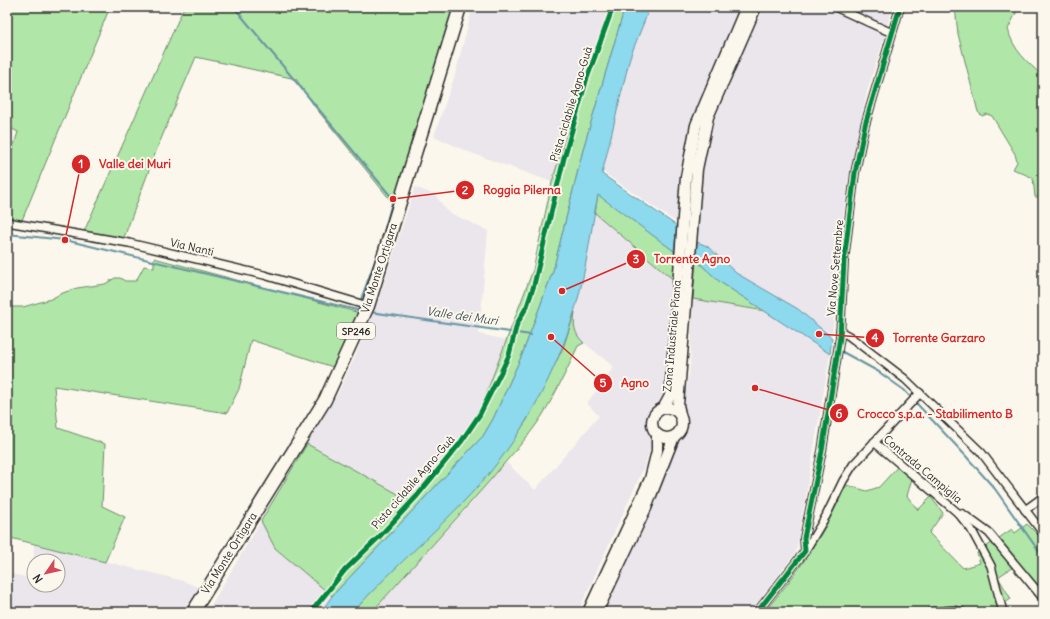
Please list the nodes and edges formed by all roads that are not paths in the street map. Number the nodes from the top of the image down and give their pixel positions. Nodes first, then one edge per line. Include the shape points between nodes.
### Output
1 (460, 7) edge
2 (746, 7) edge
3 (756, 7) edge
4 (835, 7) edge
5 (900, 7) edge
6 (892, 33) junction
7 (7, 222) edge
8 (368, 306) junction
9 (840, 334) junction
10 (920, 393) junction
11 (664, 407) junction
12 (680, 414) junction
13 (657, 435) junction
14 (674, 437) junction
15 (874, 442) junction
16 (1043, 497) edge
17 (1025, 510) junction
18 (958, 513) junction
19 (1043, 533) edge
20 (805, 551) junction
21 (1043, 598) edge
22 (193, 612) edge
23 (588, 612) edge
24 (597, 612) edge
25 (757, 612) edge
26 (931, 612) edge
27 (962, 612) edge
28 (1004, 612) edge

1 - 8 main road, Via Monte Ortigara / SP246
2 - 11 main road, Zona Industriale Piana via 696,125 688,163 670,396
3 - 12 main road, Zona Industriale Piana via 708,117 697,169 678,405
4 - 6 street
5 - 6 street, Via Nove Settembre
6 - 9 street, Via Nove Settembre via 865,125 855,173 844,261
7 - 8 street, Via Nanti via 129,243 264,276
8 - 22 main road, Via Monte Ortigara / SP246 via 325,400
9 - 10 street via 865,347
9 - 20 street, Via Nove Settembre via 822,451 804,538
10 - 15 street
10 - 17 street via 981,452
11 - 12 main road
11 - 13 main road via 656,411 652,420 652,428
12 - 14 main road via 681,429
13 - 14 main road via 665,438
13 - 23 main road via 657,451 650,479
14 - 24 main road via 646,508
15 - 18 street, Contrada Campiglia
15 - 20 street via 843,481
16 - 17 street
17 - 19 street
18 - 21 street, Contrada Campiglia via 989,533
18 - 28 street, Contrada Campiglia via 992,566
20 - 25 street
26 - 27 street

